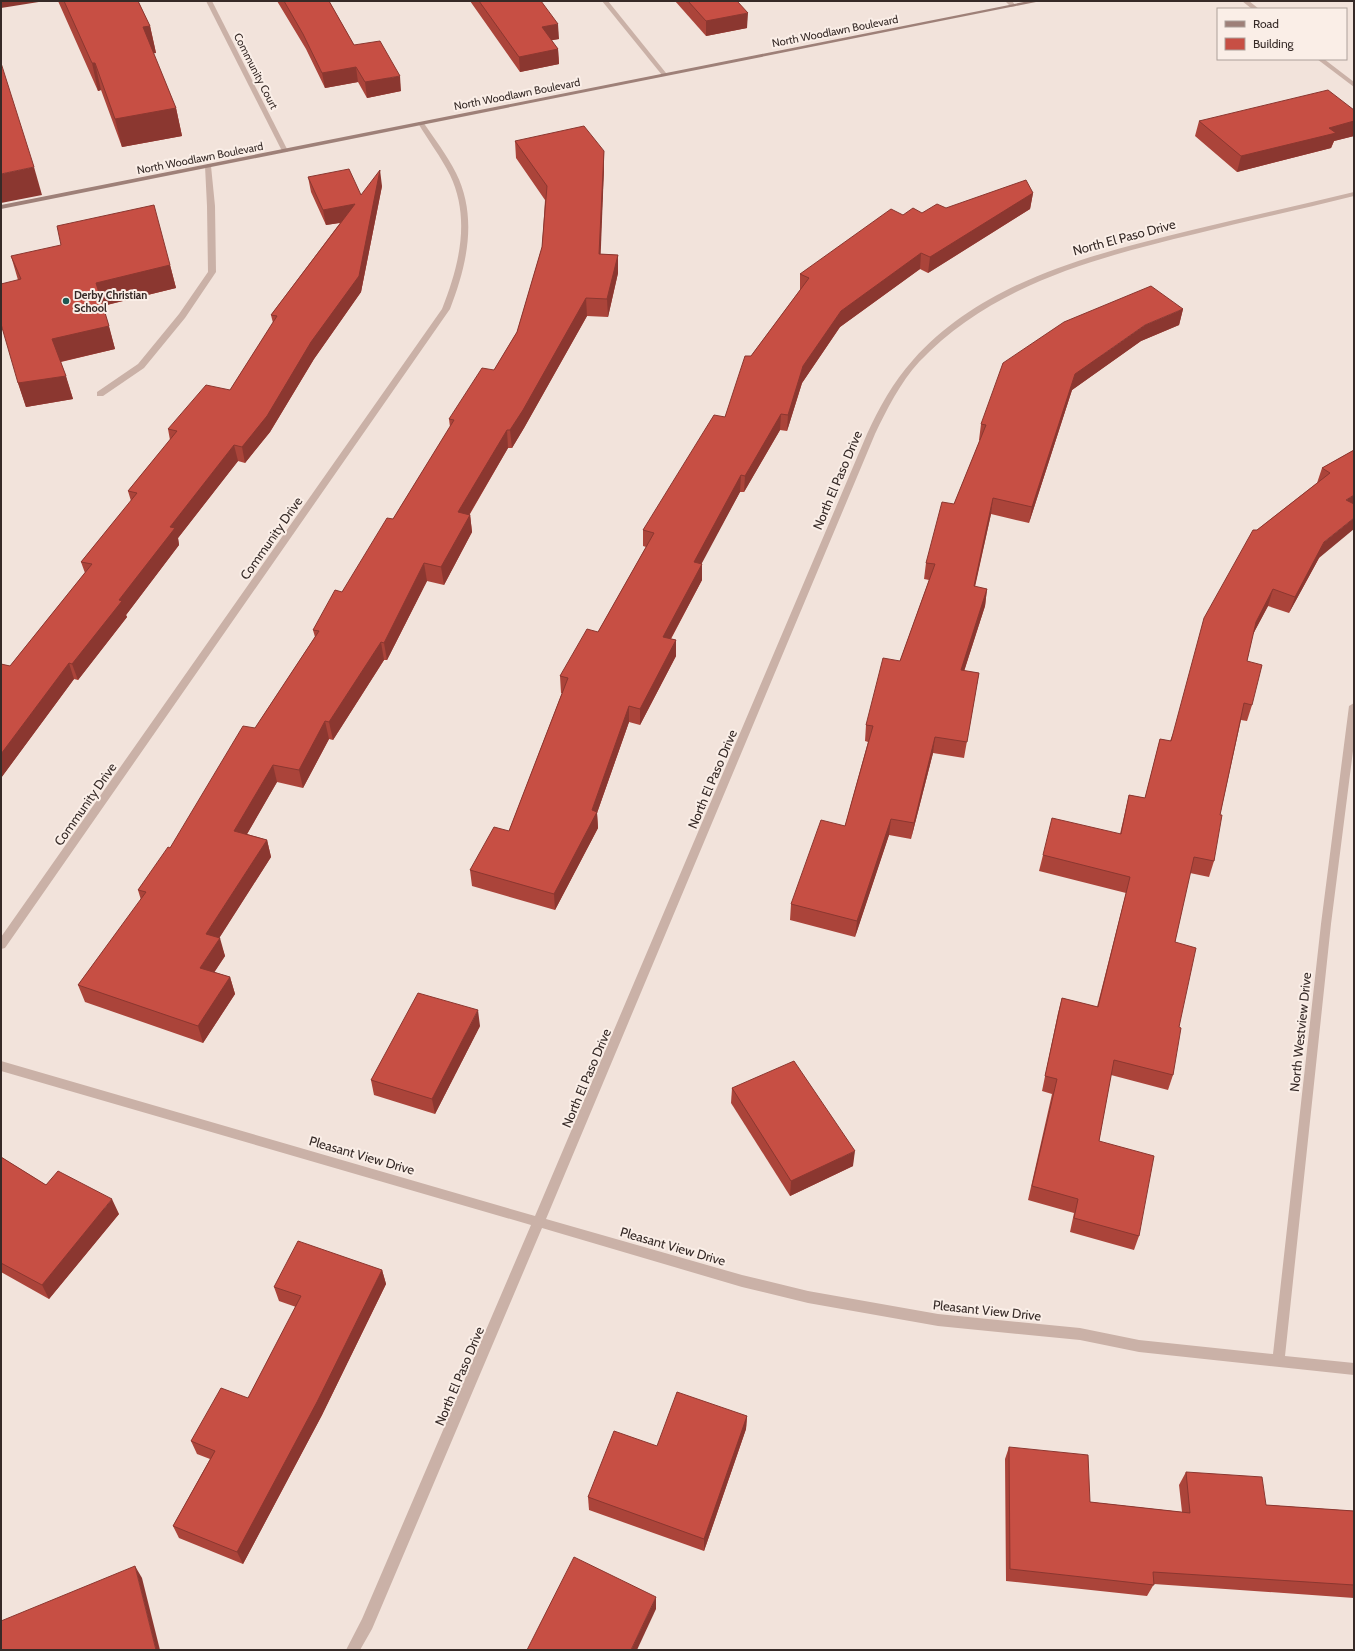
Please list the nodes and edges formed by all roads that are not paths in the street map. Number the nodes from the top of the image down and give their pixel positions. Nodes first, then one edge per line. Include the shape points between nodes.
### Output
1 (209, 1) edge
2 (606, 1) edge
3 (1038, 1) edge
4 (1246, 1) edge
5 (1010, 3) edge
6 (1255, 8) edge
7 (1321, 60) edge
8 (664, 74) junction
9 (1354, 85) edge
10 (421, 123) junction
11 (285, 151) junction
12 (208, 166) junction
13 (1354, 194) edge
14 (1, 208) edge
15 (100, 394) dead end
16 (1354, 706) edge
17 (1, 945) edge
18 (1, 1066) edge
19 (539, 1222) junction
20 (1278, 1361) junction
21 (1354, 1370) edge
22 (354, 1650) edge

1 - 11 street, Community Court
2 - 8 street
3 - 5 street, North Woodlawn Boulevard
4 - 6 street
5 - 8 street, North Woodlawn Boulevard
7 - 9 street
8 - 10 street, North Woodlawn Boulevard
10 - 11 street, North Woodlawn Boulevard
10 - 17 street, Community Drive via 456,181 465,218 464,252 455,288 446,309
11 - 12 street, North Woodlawn Boulevard
12 - 14 street, North Woodlawn Boulevard
12 - 15 street via 212,272 182,316 141,366
13 - 19 street, North El Paso Drive via 1113,251 1069,266 1026,284 981,309 949,331 916,361 888,398 866,446
16 - 20 street, North Westview Drive via 1326,924
18 - 19 street, Pleasant View Drive
19 - 20 street, Pleasant View Drive via 734,1279 808,1297 938,1320 1080,1334 1139,1346
19 - 22 street, North El Paso Drive
20 - 21 street, Pleasant View Drive

